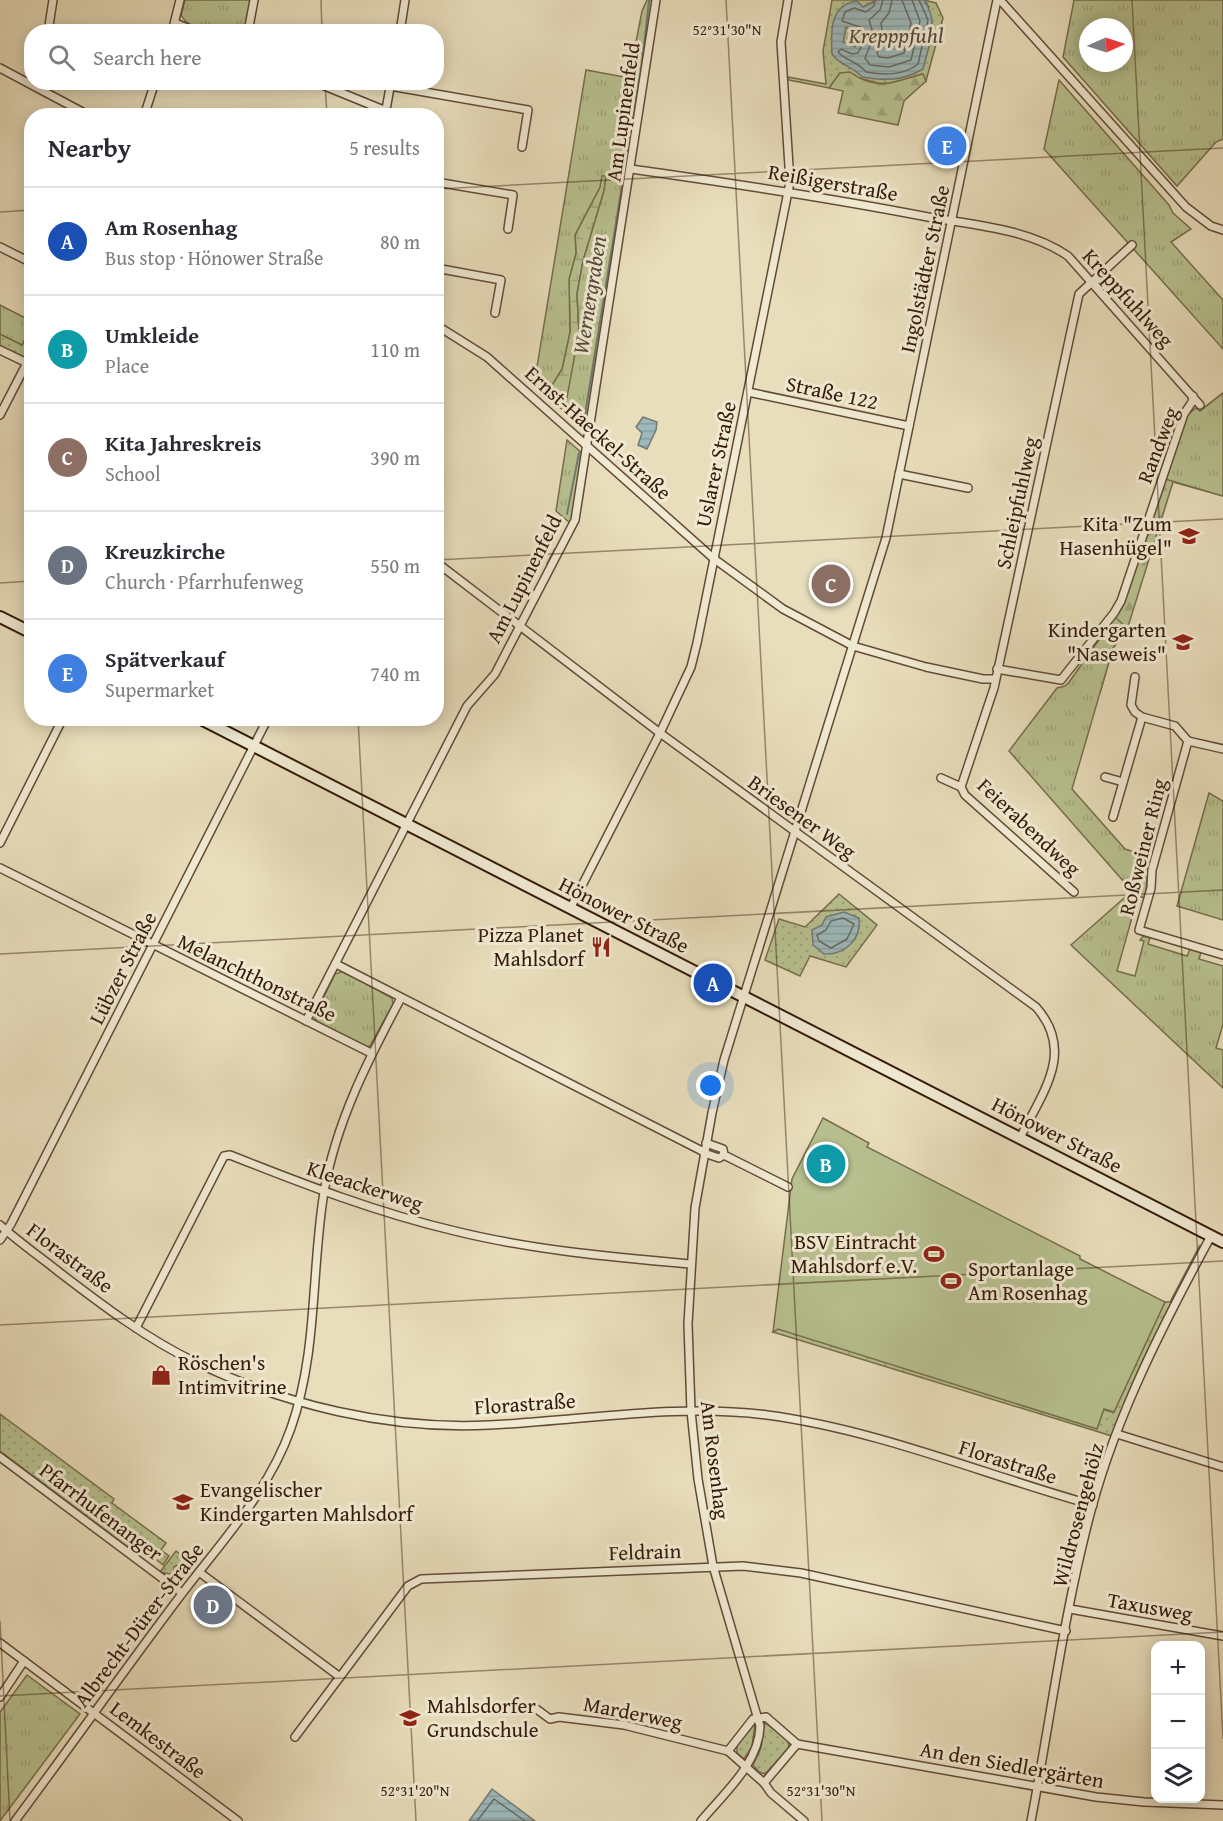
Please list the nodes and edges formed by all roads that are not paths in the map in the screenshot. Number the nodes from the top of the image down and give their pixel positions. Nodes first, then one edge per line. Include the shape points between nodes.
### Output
1 (53, 0) edge
2 (180, 0) edge
3 (254, 0) edge
4 (405, 0) edge
5 (656, 0) edge
6 (788, 0) edge
7 (999, 0) edge
8 (175, 23) edge
9 (49, 24) edge
10 (250, 24) edge
11 (401, 24) edge
12 (0, 68) edge
13 (24, 79) edge
14 (46, 90) edge
15 (152, 90) edge
16 (333, 90) edge
17 (390, 90) edge
18 (423, 90) edge
19 (76, 108) edge
20 (147, 108) edge
21 (375, 108) edge
22 (387, 108) edge
23 (522, 147) dead end
24 (631, 169) junction
25 (444, 183) edge
26 (788, 191) junction
27 (953, 221) junction
28 (508, 229) dead end
29 (1223, 230) edge
30 (1027, 238) joint
31 (1132, 245) dead end
32 (0, 247) edge
33 (24, 259) edge
34 (444, 269) edge
35 (1091, 283) junction
36 (495, 313) dead end
37 (444, 330) edge
38 (0, 350) edge
39 (24, 362) edge
40 (24, 369) edge
41 (747, 392) junction
42 (1193, 396) junction
43 (1200, 405) dead end
44 (0, 415) edge
45 (909, 426) junction
46 (587, 446) junction
47 (899, 474) junction
48 (968, 488) dead end
49 (713, 558) junction
50 (444, 568) edge
51 (0, 617) edge
52 (520, 625) junction
53 (24, 629) edge
54 (853, 646) junction
55 (998, 669) junction
56 (1135, 677) dead end
57 (995, 679) junction
58 (1142, 717) junction
59 (59, 726) edge
60 (215, 726) edge
61 (264, 726) edge
62 (660, 733) junction
63 (1188, 741) junction
64 (254, 746) junction
65 (1223, 749) edge
66 (1105, 777) dead end
67 (941, 778) dead end
68 (1123, 782) junction
69 (961, 786) junction
70 (1113, 818) dead end
71 (406, 824) junction
72 (796, 834) junction
73 (0, 843) edge
74 (0, 868) edge
75 (1074, 892) dead end
76 (570, 909) junction
77 (154, 945) junction
78 (1223, 955) edge
79 (336, 964) junction
80 (401, 998) junction
81 (744, 998) junction
82 (306, 1021) junction
83 (371, 1053) junction
84 (1020, 1138) junction
85 (706, 1143) junction
86 (704, 1153) junction
87 (724, 1155) junction
88 (788, 1187) dead end
89 (324, 1192) junction
90 (0, 1225) edge
91 (7, 1231) junction
92 (1211, 1236) junction
93 (0, 1240) edge
94 (1223, 1242) edge
95 (690, 1264) junction
96 (136, 1328) junction
97 (300, 1401) junction
98 (691, 1411) junction
99 (1117, 1434) junction
100 (0, 1457) edge
101 (1223, 1467) edge
102 (1093, 1505) junction
103 (713, 1566) junction
104 (199, 1572) junction
105 (182, 1593) junction
106 (1071, 1609) junction
107 (1066, 1631) junction
108 (1223, 1636) edge
109 (0, 1643) edge
110 (24, 1661) junction
111 (340, 1677) junction
112 (0, 1697) edge
113 (535, 1708) dead end
114 (94, 1713) junction
115 (759, 1718) junction
116 (295, 1737) dead end
117 (797, 1744) junction
118 (728, 1751) junction
119 (746, 1767) junction
120 (765, 1783) junction
121 (1037, 1788) junction
122 (1223, 1805) edge
123 (15, 1821) edge
124 (238, 1821) edge
125 (701, 1821) edge
126 (804, 1821) edge
127 (1031, 1821) edge

1 - 9 street
2 - 8 street
3 - 10 street
4 - 11 street
5 - 24 street, Am Lupinenfeld
6 - 26 street, Uslarer Straße via 781,42
7 - 27 street, Ingolstädter Straße
7 - 29 street via 1186,207
12 - 13 street
14 - 19 street
15 - 20 street
16 - 21 street
17 - 22 street
18 - 23 street via 528,110
24 - 26 street, Reißigerstraße
24 - 46 street, Am Lupinenfeld
25 - 28 street via 513,195
26 - 27 street, Reißigerstraße
26 - 41 street, Uslarer Straße
27 - 30 street, Reißigerstraße
27 - 45 street, Ingolstädter Straße
30 - 35 street, Kreppfuhlweg via 1068,256
31 - 35 street, Schleipfuhlweg
32 - 33 street
34 - 36 street via 501,280
35 - 42 street, Kreppfuhlweg
35 - 55 street, Schleipfuhlweg via 1079,294
37 - 46 street, Ernst-Haeckel-Straße via 487,357
38 - 39 street
40 - 44 street
41 - 45 street, Straße 122
41 - 49 street, Uslarer Straße
42 - 43 street, Randweg
42 - 55 street, Randweg via 1121,602 1061,680
45 - 47 street, Ingolstädter Straße
46 - 49 street, Ernst-Haeckel-Straße
46 - 52 street, Am Lupinenfeld via 575,520
47 - 48 street
47 - 54 street, Ingolstädter Straße via 886,538
49 - 54 street, Ernst-Haeckel-Straße via 783,609
49 - 62 street, Uslarer Straße via 691,667
50 - 52 street, Briesener Weg
51 - 53 main road
52 - 62 street, Briesener Weg
52 - 71 street, Am Lupinenfeld via 495,674 466,706
54 - 57 street, Ernst-Haeckel-Straße via 926,667
54 - 72 street, Am Rosenhag
55 - 57 street, Schleipfuhlweg
56 - 58 street via 1131,705
57 - 69 street, Schleipfuhlweg via 984,724
58 - 63 street via 1175,726
58 - 68 street, Roßweiner Ring
59 - 73 street
60 - 64 main road, Hönower Straße
61 - 64 street, Lübzer Straße
62 - 72 street, Briesener Weg
62 - 76 street, Uslarer Straße
63 - 65 street
63 - 78 street, Roßweiner Ring via 1139,930
64 - 71 main road, Hönower Straße
64 - 77 street, Lübzer Straße
66 - 68 street, Roßweiner Ring
67 - 69 street
68 - 70 street, Roßweiner Ring
69 - 75 street, Feierabendweg via 965,795
71 - 76 main road, Hönower Straße
71 - 79 street, Am Lupinenfeld
72 - 81 street, Am Rosenhag
72 - 84 street, Briesener Weg via 1036,1007 1048,1022 1054,1037 1055,1062
74 - 77 street, Melanchthonstraße
76 - 81 main road, Hönower Straße
77 - 82 street, Melanchthonstraße
77 - 91 street, Lübzer Straße
79 - 80 street
79 - 82 street, Am Lupinenfeld
80 - 83 street, Albrecht-Dürer-Straße
80 - 86 street
81 - 84 main road, Hönower Straße
81 - 85 street, Am Rosenhag via 724,1060
82 - 83 street, Melanchthonstraße
83 - 89 street, Albrecht-Dürer-Straße via 339,1132
84 - 92 main road, Hönower Straße
85 - 86 street, Am Rosenhag
85 - 87 street via 723,1149
86 - 87 street via 719,1158
86 - 95 street, Am Rosenhag
87 - 88 street
89 - 95 street, Kleeackerweg via 454,1231 599,1256
89 - 96 street, Kleeackerweg via 224,1156
89 - 97 street, Albrecht-Dürer-Straße via 314,1321
90 - 91 street, Florastraße
91 - 93 street, Lübzer Straße
91 - 96 street, Florastraße
92 - 94 main road, Hönower Straße
92 - 99 street, Wildrosengehölz via 1146,1362
95 - 98 street, Am Rosenhag
96 - 97 street, Florastraße via 193,1361
97 - 98 street, Florastraße via 363,1417 460,1425
97 - 104 street, Albrecht-Dürer-Straße via 278,1457 250,1508
98 - 102 street, Florastraße via 766,1415 849,1431
98 - 103 street, Am Rosenhag
99 - 101 street
99 - 102 street, Wildrosengehölz
100 - 105 street, Pfarrhufenanger
102 - 106 street, Wildrosengehölz
103 - 107 street, Feldrain via 801,1573
103 - 111 street, Feldrain via 421,1579 408,1586
103 - 115 street, Am Rosenhag
104 - 105 street, Albrecht-Dürer-Straße
104 - 111 street
105 - 114 street, Albrecht-Dürer-Straße
106 - 107 street, Wildrosengehölz
106 - 108 street, Taxusweg
107 - 121 street, Wildrosengehölz
109 - 110 street, Lemkestraße
110 - 112 street
110 - 114 street, Lemkestraße
111 - 116 street, Feldrain
113 - 118 street, Marderweg via 550,1719 624,1725
114 - 123 street, Albrecht-Dürer-Straße
114 - 124 street, Lemkestraße
115 - 117 street via 766,1717
115 - 118 street via 753,1719
115 - 119 street via 758,1746
117 - 120 street
117 - 121 street, An den Siedlergärten
118 - 119 street
119 - 120 street
119 - 125 street
120 - 126 street
121 - 122 street, An den Siedlergärten via 1126,1801
121 - 127 street, Wildrosengehölz

